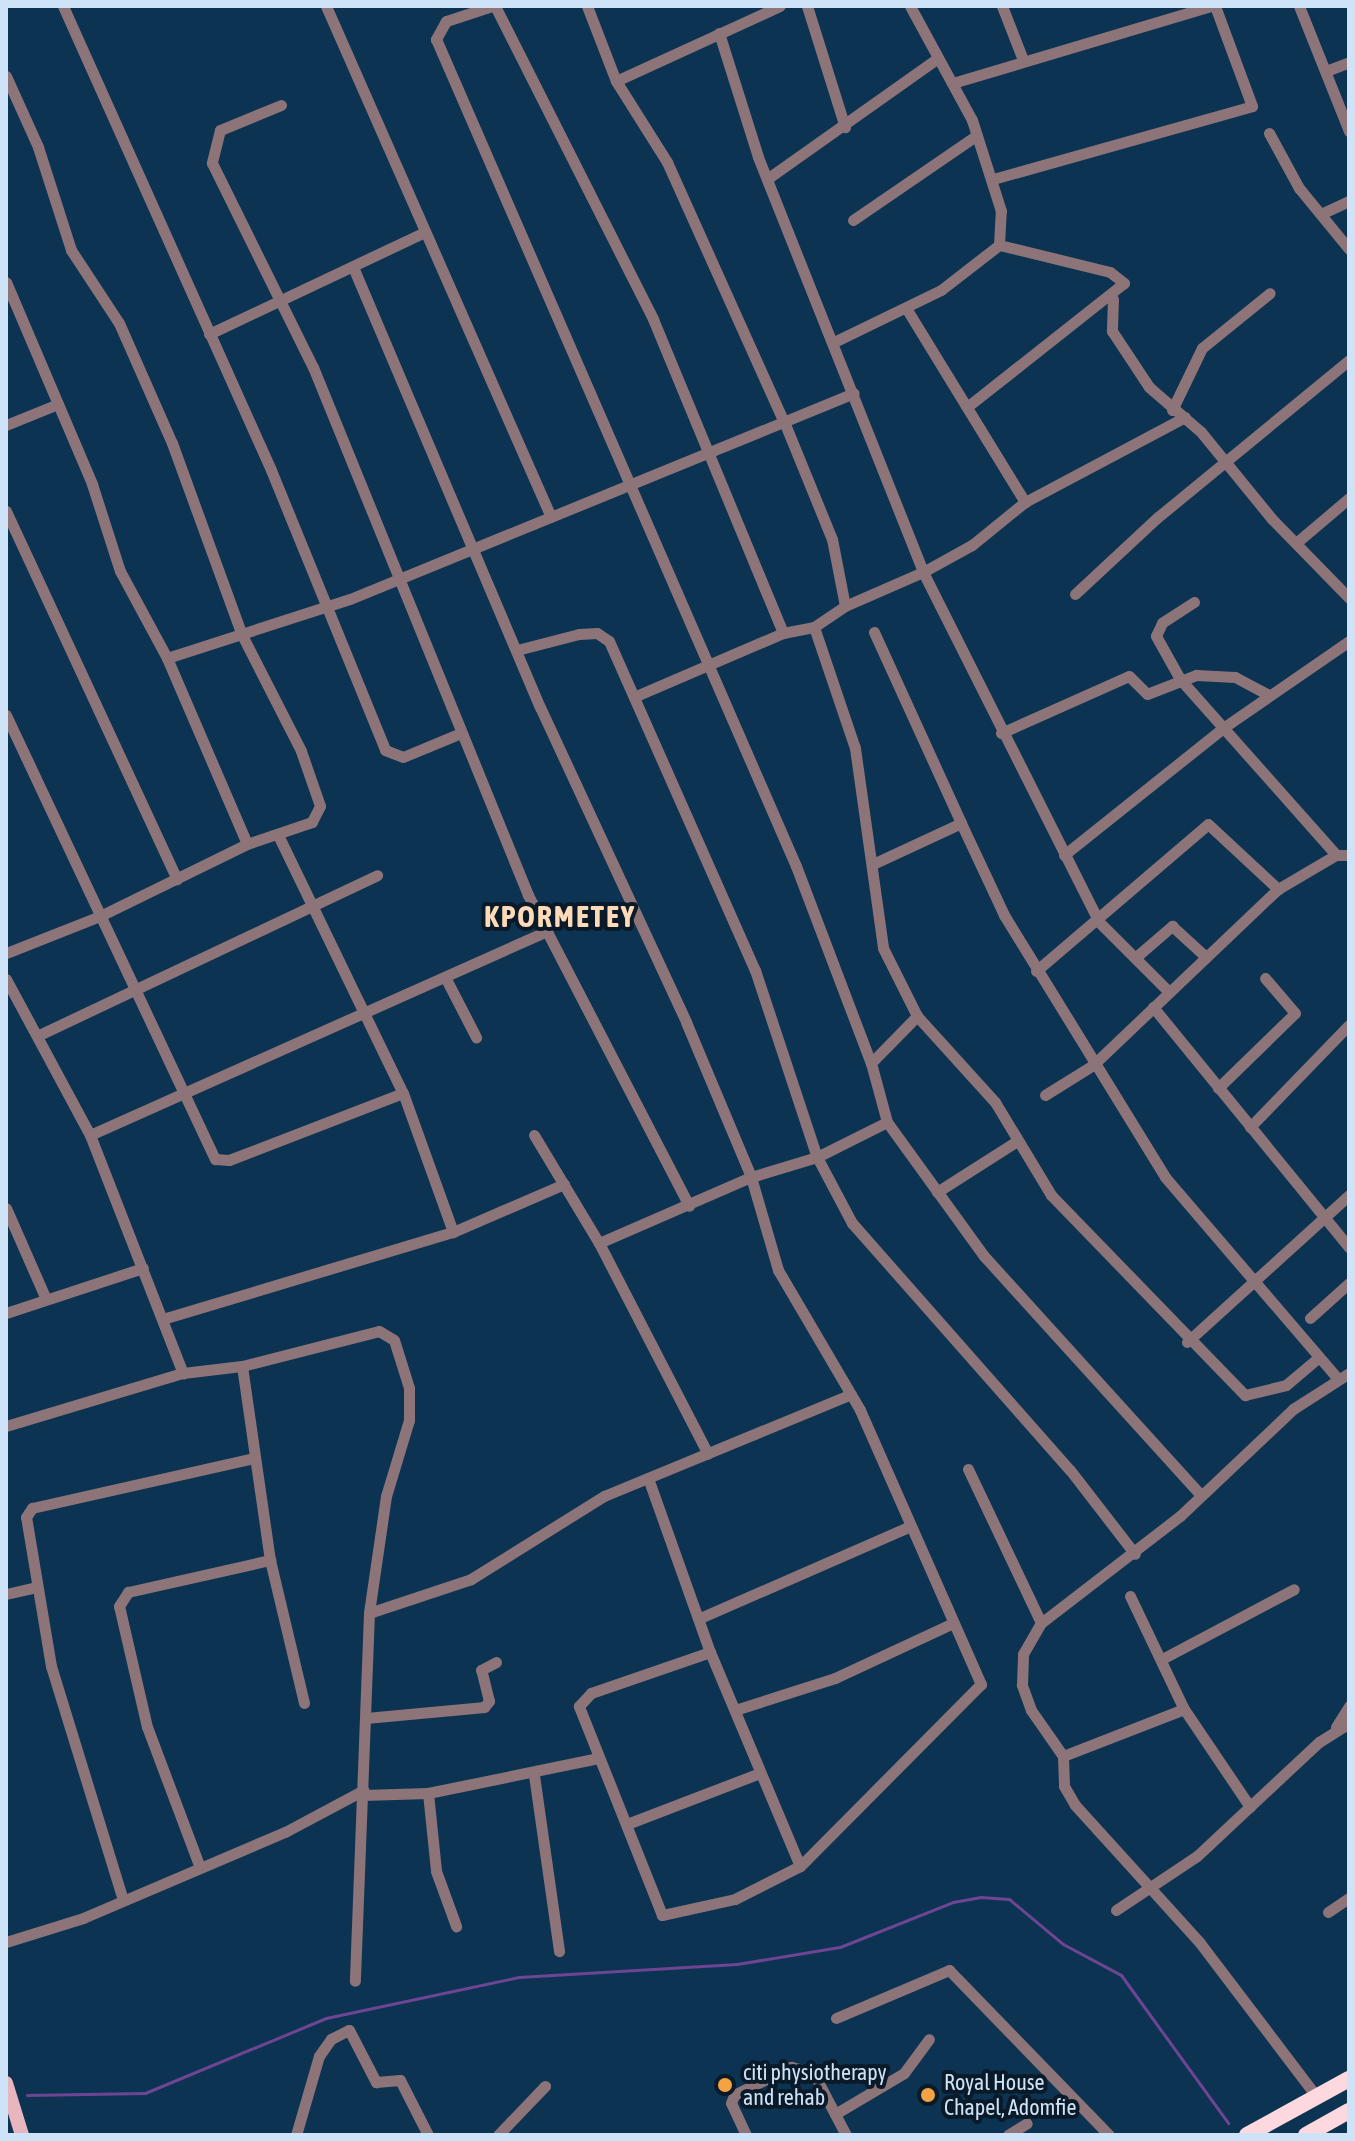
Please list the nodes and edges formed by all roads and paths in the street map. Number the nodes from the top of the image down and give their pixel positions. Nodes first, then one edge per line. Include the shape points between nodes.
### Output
1 (63, 6) edge
2 (326, 6) edge
3 (493, 6) edge
4 (587, 6) edge
5 (780, 6) edge
6 (807, 6) edge
7 (910, 6) edge
8 (1002, 6) edge
9 (1213, 6) edge
10 (1299, 6) edge
11 (719, 33) junction
12 (938, 58) junction
13 (1023, 60) junction
14 (1349, 62) edge
15 (1326, 71) junction
16 (6, 76) edge
17 (616, 81) junction
18 (956, 82) junction
19 (281, 105) dead end
20 (845, 127) junction
21 (1349, 130) edge
22 (1269, 133) dead end
23 (977, 135) junction
24 (767, 179) junction
25 (993, 179) junction
26 (1349, 201) edge
27 (1323, 213) junction
28 (853, 220) dead end
29 (425, 232) junction
30 (999, 245) junction
31 (1349, 249) edge
32 (353, 267) junction
33 (6, 282) edge
34 (1270, 293) dead end
35 (1113, 299) junction
36 (278, 305) junction
37 (906, 308) junction
38 (209, 334) junction
39 (836, 341) junction
40 (1349, 360) edge
41 (854, 393) junction
42 (58, 404) junction
43 (967, 407) junction
44 (1172, 410) junction
45 (1185, 417) junction
46 (785, 424) junction
47 (6, 425) edge
48 (707, 458) junction
49 (1225, 466) junction
50 (629, 483) junction
51 (1349, 498) edge
52 (1025, 502) junction
53 (6, 511) edge
54 (551, 517) junction
55 (1296, 543) junction
56 (471, 548) junction
57 (923, 572) junction
58 (398, 577) junction
59 (1075, 594) dead end
60 (1349, 598) edge
61 (1194, 602) dead end
62 (845, 606) junction
63 (324, 608) junction
64 (814, 627) junction
65 (874, 632) dead end
66 (783, 633) junction
67 (242, 635) junction
68 (1349, 641) edge
69 (517, 650) junction
70 (167, 658) junction
71 (710, 663) junction
72 (1180, 679) junction
73 (1269, 695) junction
74 (636, 696) junction
75 (6, 715) edge
76 (1223, 728) junction
77 (461, 733) junction
78 (1001, 733) junction
79 (961, 823) junction
80 (279, 837) junction
81 (247, 844) junction
82 (1064, 855) junction
83 (1336, 855) junction
84 (1349, 855) edge
85 (875, 863) junction
86 (377, 875) dead end
87 (177, 879) junction
88 (1278, 889) junction
89 (312, 908) junction
90 (100, 916) junction
91 (1099, 922) junction
92 (547, 931) junction
93 (6, 953) edge
94 (1136, 957) junction
95 (1206, 957) junction
96 (1036, 971) junction
97 (445, 977) junction
98 (1265, 978) dead end
99 (6, 979) edge
100 (136, 990) junction
101 (1169, 992) junction
102 (1153, 1007) junction
103 (366, 1011) junction
104 (917, 1016) junction
105 (1347, 1031) edge
106 (39, 1035) junction
107 (476, 1037) dead end
108 (871, 1063) junction
109 (1093, 1065) junction
110 (1218, 1088) junction
111 (403, 1093) junction
112 (182, 1094) junction
113 (1045, 1095) dead end
114 (887, 1122) junction
115 (1250, 1127) junction
116 (90, 1135) junction
117 (534, 1135) dead end
118 (1017, 1141) junction
119 (817, 1157) junction
120 (751, 1177) junction
121 (564, 1184) junction
122 (937, 1192) junction
123 (1349, 1195) edge
124 (689, 1206) junction
125 (6, 1208) edge
126 (1325, 1218) junction
127 (453, 1232) junction
128 (599, 1243) junction
129 (1349, 1247) edge
130 (143, 1268) junction
131 (1253, 1283) junction
132 (1349, 1283) edge
133 (46, 1299) junction
134 (6, 1313) edge
135 (166, 1318) junction
136 (1310, 1318) dead end
137 (1187, 1342) junction
138 (1318, 1358) junction
139 (242, 1366) junction
140 (183, 1373) junction
141 (1344, 1376) edge
142 (851, 1394) junction
143 (6, 1426) edge
144 (708, 1454) junction
145 (253, 1458) junction
146 (968, 1469) dead end
147 (648, 1478) junction
148 (1200, 1494) junction
149 (908, 1527) junction
150 (1135, 1554) junction
151 (270, 1560) junction
152 (36, 1587) junction
153 (1294, 1589) dead end
154 (6, 1594) edge
155 (1130, 1596) dead end
156 (369, 1613) junction
157 (700, 1618) junction
158 (1041, 1623) junction
159 (951, 1624) junction
160 (710, 1652) junction
161 (1162, 1659) junction
162 (496, 1662) dead end
163 (304, 1703) dead end
164 (1349, 1706) edge
165 (1184, 1709) junction
166 (735, 1710) junction
167 (366, 1718) junction
168 (1349, 1723) edge
169 (1336, 1728) junction
170 (1063, 1756) junction
171 (598, 1758) junction
172 (760, 1773) junction
173 (534, 1775) junction
174 (364, 1792) junction
175 (428, 1793) junction
176 (1250, 1807) junction
177 (627, 1824) junction
178 (199, 1865) junction
179 (800, 1866) junction
180 (1151, 1887) junction
181 (1349, 1898) edge
182 (123, 1900) junction
183 (1116, 1910) dead end
184 (1328, 1912) dead end
185 (456, 1926) dead end
186 (6, 1942) edge
187 (559, 1951) dead end
188 (355, 1981) dead end
189 (836, 2018) dead end
190 (929, 2039) dead end
191 (1349, 2079) edge
192 (6, 2083) edge
193 (545, 2086) dead end
194 (1317, 2097) junction
195 (1349, 2111) edge
196 (835, 2114) junction
197 (1027, 2123) dead end
198 (22, 2135) edge
199 (296, 2135) edge
200 (428, 2135) edge
201 (498, 2135) edge
202 (746, 2135) edge
203 (846, 2135) edge
204 (1008, 2135) edge
205 (1109, 2135) edge
206 (1247, 2135) edge
207 (1306, 2135) edge

1 - 38 street
2 - 29 street
3 - 48 street via 653,319
3 - 50 street via 446,21 436,39
4 - 17 street
5 - 11 street
6 - 20 street
7 - 12 street
8 - 13 street
9 - 13 street
9 - 25 street via 1252,106
10 - 15 street
11 - 17 street
11 - 24 street
12 - 18 street
12 - 20 street
13 - 18 street
14 - 15 street
15 - 21 street
16 - 67 street via 38,147 71,250 119,323 172,443
17 - 46 street via 667,162
18 - 23 street
19 - 36 street via 220,130 212,153
20 - 24 street
22 - 27 street via 1299,188
23 - 25 street
23 - 28 street
24 - 39 street
25 - 30 street via 1001,211
26 - 27 street
27 - 31 street
29 - 32 street
29 - 54 street
30 - 35 street via 1121,275 1124,283
30 - 37 street
32 - 36 street
32 - 56 street
33 - 42 street
34 - 44 street via 1202,348
35 - 43 street
35 - 44 street via 1112,331 1149,387
36 - 38 street
36 - 58 street via 313,367
37 - 39 street
37 - 43 street
38 - 63 street
39 - 41 street
40 - 49 street
41 - 46 street
41 - 57 street
42 - 47 street
42 - 70 street via 120,571
43 - 52 street
44 - 45 street
45 - 49 street
45 - 52 street
46 - 48 street
46 - 62 street via 832,539
48 - 50 street
48 - 66 street
49 - 55 street
49 - 59 street via 1148,526
50 - 54 street
50 - 71 street
51 - 55 street
52 - 57 street via 972,545
53 - 87 street
54 - 56 street
55 - 60 street
56 - 58 street
56 - 69 street
57 - 62 street
57 - 78 street
58 - 63 street
58 - 77 street
61 - 72 street via 1156,631
62 - 64 street
63 - 67 street
63 - 77 street via 385,750 403,757
64 - 66 street
64 - 85 street via 855,748
65 - 79 street
66 - 71 street
67 - 70 street
67 - 80 street via 301,751 320,806 312,822
68 - 73 street
69 - 74 street via 597,633 609,641
69 - 120 street
70 - 81 street
71 - 74 street
71 - 108 street
72 - 73 street via 1235,677
72 - 76 street
72 - 78 street via 1147,694 1129,676
73 - 76 street
74 - 119 street via 755,970
75 - 90 street
76 - 82 street
76 - 83 street
77 - 92 street
78 - 82 street
79 - 85 street
79 - 96 street
80 - 81 street
80 - 89 street
81 - 87 street
82 - 91 street
83 - 84 street
83 - 88 street
85 - 104 street via 883,948
86 - 89 street
87 - 90 street
88 - 91 street via 1208,824
88 - 95 street
89 - 100 street
89 - 103 street
90 - 93 street
90 - 100 street
91 - 94 street
91 - 96 street
92 - 97 street
92 - 124 street
94 - 95 street via 1172,926
94 - 101 street
95 - 101 street
96 - 109 street
97 - 103 street
97 - 107 street
98 - 110 street via 1295,1013
99 - 106 street
100 - 106 street
100 - 112 street
101 - 102 street
102 - 109 street
102 - 110 street
103 - 111 street
103 - 112 street
104 - 108 street
104 - 118 street via 995,1102
105 - 115 street
106 - 116 street
108 - 114 street
109 - 113 street
109 - 131 street via 1165,1177
110 - 115 street
111 - 112 street via 220,1162
111 - 127 street
112 - 116 street
114 - 119 street
114 - 122 street
115 - 126 street
116 - 130 street
117 - 121 street
118 - 122 street
118 - 137 street via 1051,1195
119 - 120 street
119 - 150 street via 870,1247 1070,1470
120 - 124 street
120 - 142 street via 778,1270
121 - 127 street
121 - 128 street
122 - 148 street via 984,1256
123 - 126 street
124 - 128 street
125 - 133 street
126 - 129 street
126 - 131 street
127 - 135 street
128 - 144 street
130 - 133 street
130 - 135 street
131 - 137 street
131 - 138 street
132 - 136 street
133 - 134 street
135 - 140 street
137 - 138 street via 1249,1396 1286,1385
138 - 141 street
139 - 140 street
139 - 145 street
139 - 156 street via 379,1331 394,1340 409,1388 409,1420 386,1496
140 - 143 street
141 - 148 street via 1293,1409
142 - 144 street
142 - 149 street
144 - 147 street
145 - 151 street
145 - 152 street via 32,1508 26,1517
146 - 158 street
147 - 156 street via 565,1515 471,1579
147 - 157 street
148 - 150 street
149 - 157 street
149 - 159 street
150 - 158 street
151 - 163 street
151 - 178 street via 128,1592 119,1606 147,1727
152 - 154 street
152 - 182 street via 51,1666
153 - 161 street
155 - 161 street
156 - 167 street
157 - 160 street
158 - 170 street via 1023,1654 1022,1685 1046,1737
159 - 166 street via 835,1678
159 - 179 street via 981,1684
160 - 166 street
160 - 171 street via 583,1698 579,1706
161 - 165 street
162 - 167 street via 481,1670 489,1701 484,1707
164 - 169 street
165 - 170 street
165 - 176 street
166 - 172 street
167 - 174 street
168 - 169 street
169 - 176 street
170 - 180 street via 1064,1786 1075,1805
171 - 173 street
171 - 177 street
172 - 177 street
172 - 179 street
173 - 175 street
173 - 187 street
174 - 175 street
174 - 178 street via 285,1832
174 - 188 street
175 - 185 street via 436,1871
176 - 180 street
177 - 179 street via 662,1915 735,1899
178 - 182 street
180 - 183 street
180 - 194 street
181 - 184 street
182 - 186 street
189 - 205 street via 949,1970
190 - 196 street via 904,2073
191 - 194 highway
192 - 198 main road
193 - 201 street
194 - 206 highway
195 - 207 highway
196 - 202 street via 813,2072 791,2067 734,2095 731,2103
196 - 203 street
197 - 204 street
199 - 200 street via 319,2056 331,2039 349,2030 376,2082 400,2080

